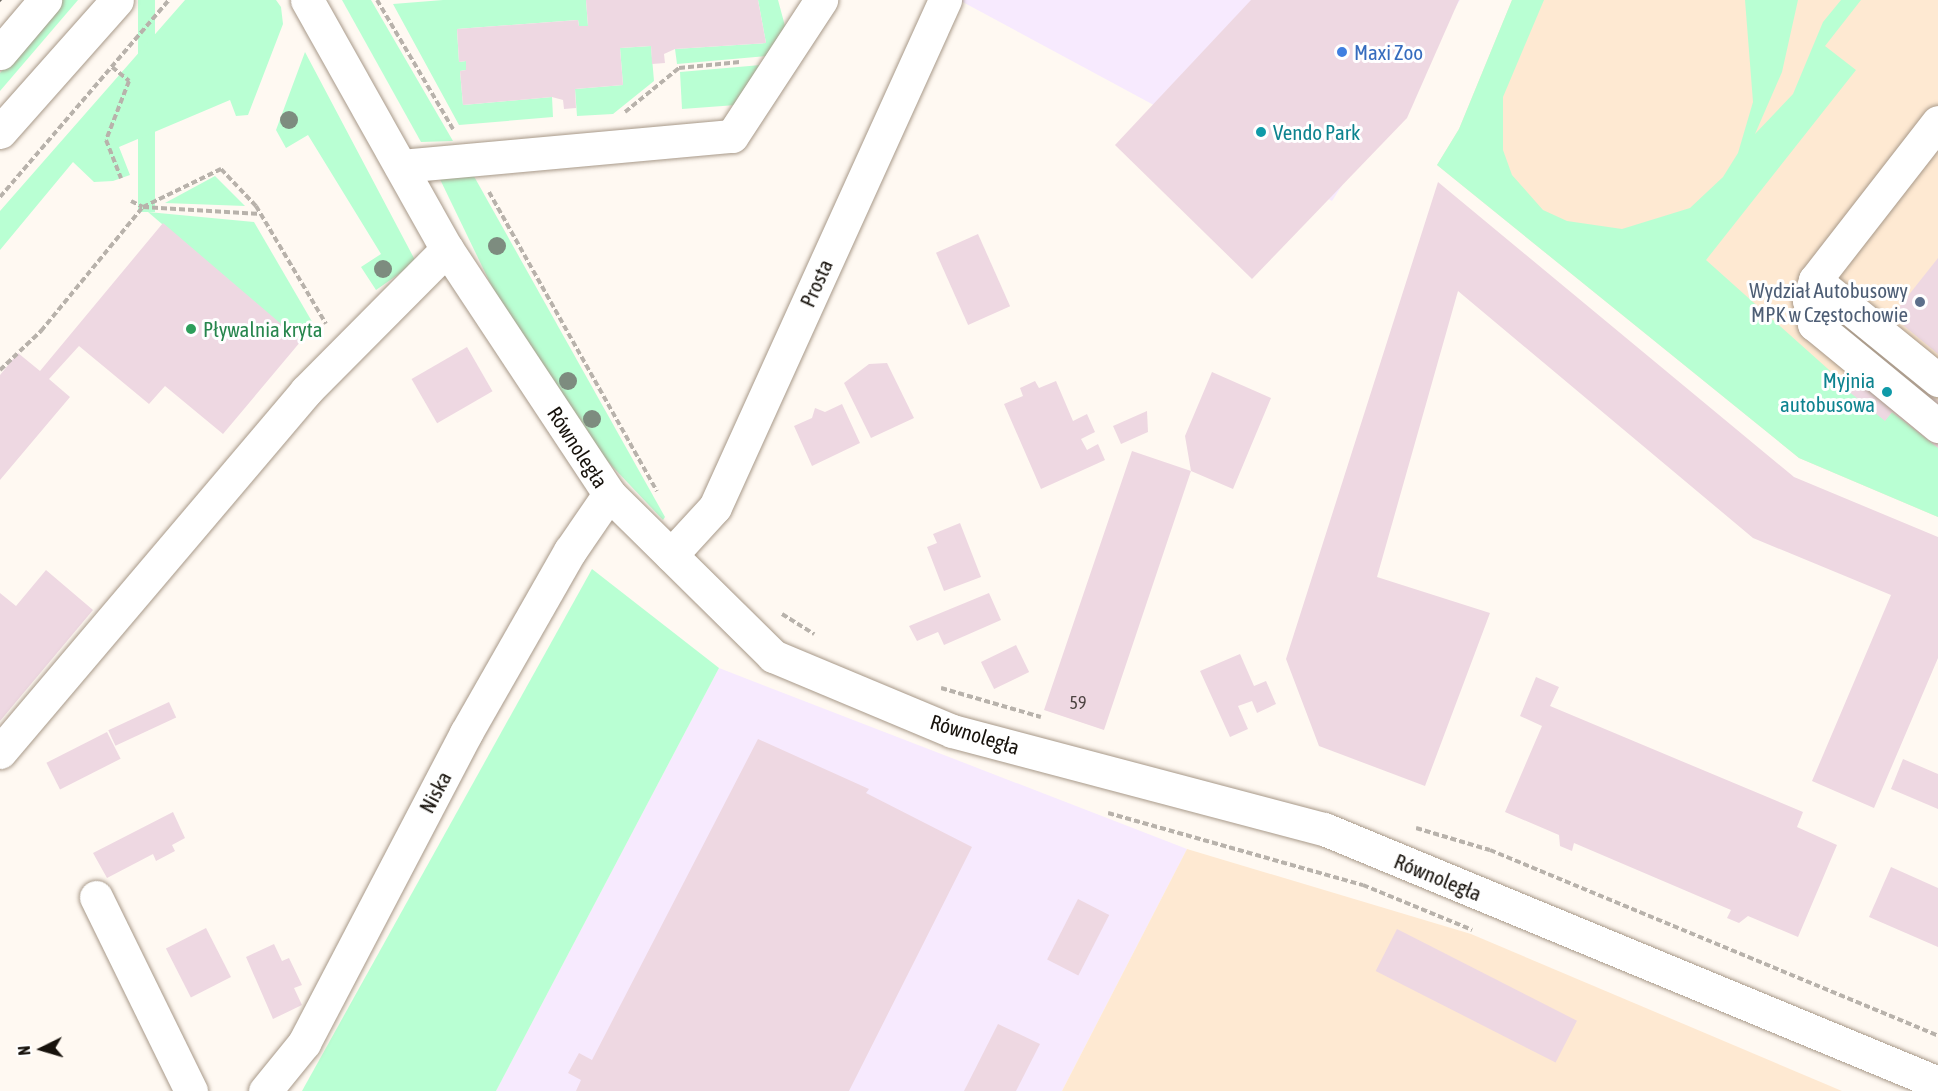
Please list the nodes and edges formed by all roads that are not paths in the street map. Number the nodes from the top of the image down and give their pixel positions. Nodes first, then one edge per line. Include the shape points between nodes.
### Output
1 (45, 0) edge
2 (117, 0) edge
3 (307, 0) edge
4 (821, 0) edge
5 (945, 0) edge
6 (0, 53) edge
7 (1938, 122) edge
8 (0, 132) edge
9 (401, 166) junction
10 (447, 249) junction
11 (1815, 280) junction
12 (1938, 380) edge
13 (1938, 426) edge
14 (609, 494) junction
15 (670, 555) junction
16 (0, 752) edge
17 (96, 897) dead end
18 (1938, 1083) edge
19 (191, 1091) edge
20 (265, 1091) edge

1 - 6 street
2 - 8 street
3 - 9 street, Równoległa
4 - 9 street via 732,136
5 - 15 street, Prosta via 715,507
7 - 11 street
9 - 10 street, Równoległa
10 - 14 street, Równoległa
10 - 16 street via 344,352 171,545
11 - 12 street
11 - 13 street via 1809,300 1814,324
14 - 15 street, Równoległa
14 - 20 street, Niska via 570,551 466,733 304,1043
15 - 18 street, Równoległa via 773,656 930,722 1324,830
17 - 19 street

